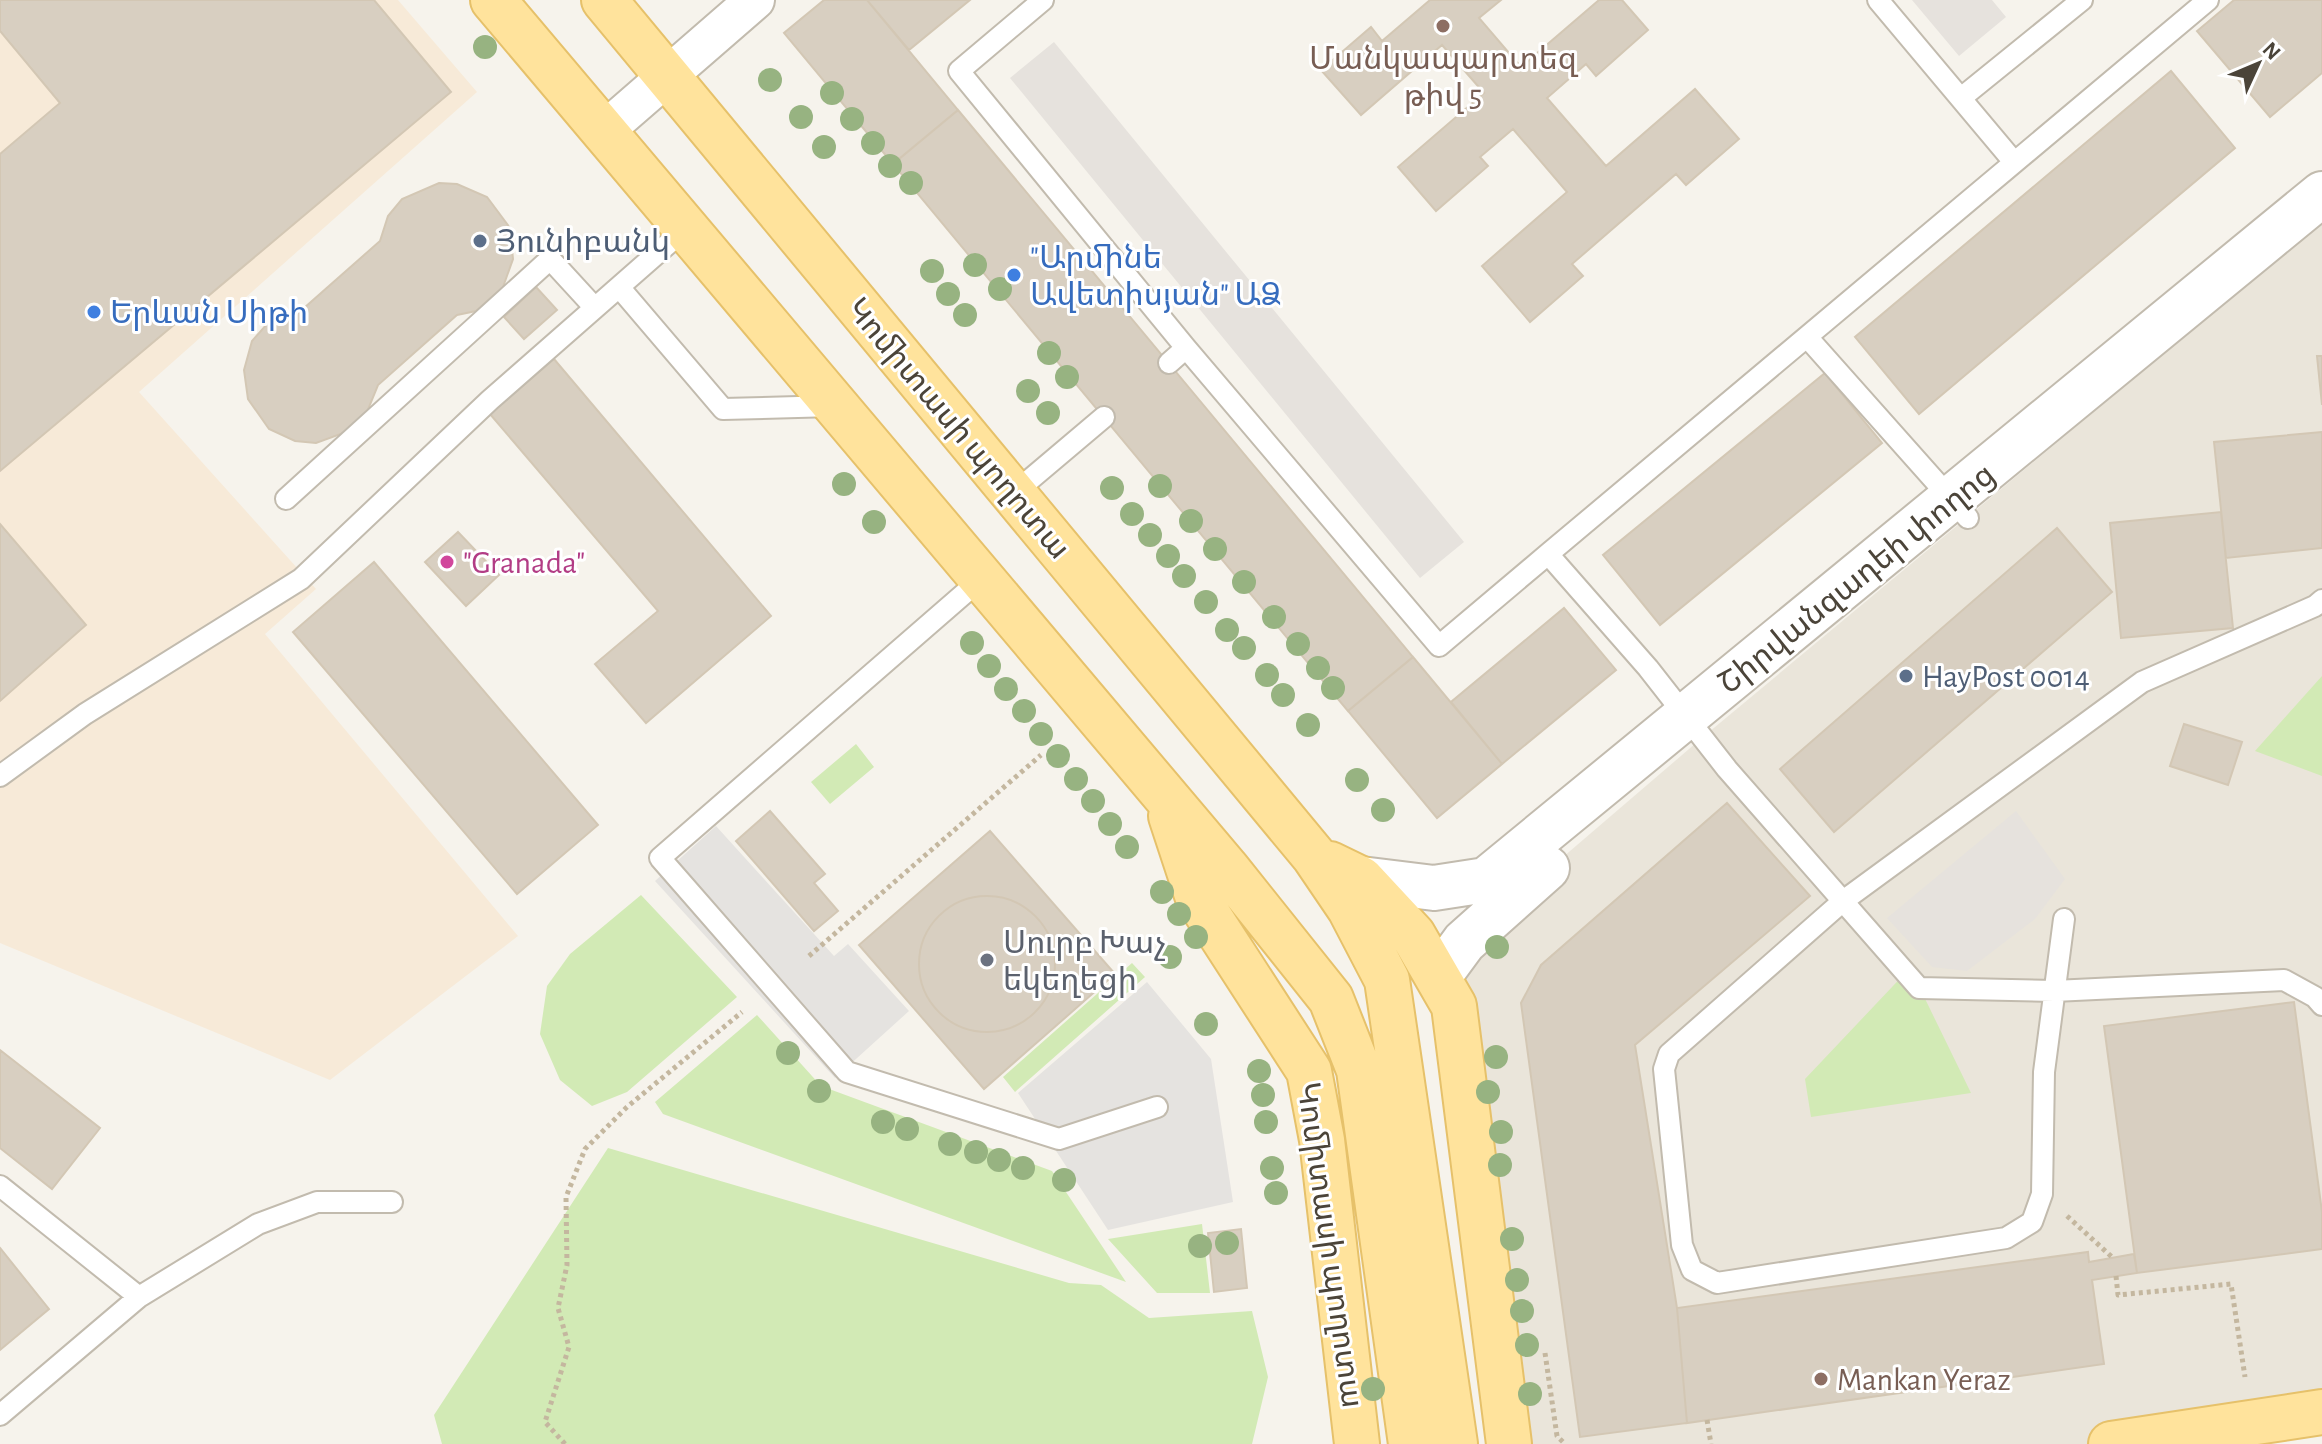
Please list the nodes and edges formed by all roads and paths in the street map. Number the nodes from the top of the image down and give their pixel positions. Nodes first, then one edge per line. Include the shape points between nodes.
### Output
1 (493, 0) edge
2 (604, 0) edge
3 (755, 0) edge
4 (1043, 0) edge
5 (1878, 0) edge
6 (2082, 0) edge
7 (2208, 0) edge
8 (667, 74) junction
9 (1961, 98) junction
10 (603, 132) junction
11 (2014, 162) junction
12 (2322, 194) edge
13 (2322, 222) edge
14 (685, 229) junction
15 (619, 287) junction
16 (595, 308) junction
17 (1807, 337) junction
18 (1186, 348) junction
19 (1169, 363) dead end
20 (835, 406) junction
21 (1104, 417) dead end
22 (1014, 493) junction
23 (286, 499) dead end
24 (1960, 509) junction
25 (1548, 554) junction
26 (981, 579) junction
27 (2322, 600) edge
28 (1695, 726) junction
29 (1041, 755) dead end
30 (0, 776) edge
31 (1163, 795) junction
32 (1314, 856) junction
33 (1361, 879) junction
34 (1843, 901) junction
35 (2064, 919) dead end
36 (809, 956) dead end
37 (1439, 976) junction
38 (2054, 991) junction
39 (2322, 1005) edge
40 (742, 1012) dead end
41 (1157, 1107) dead end
42 (0, 1186) edge
43 (2042, 1194) junction
44 (392, 1202) dead end
45 (2113, 1258) dead end
46 (2116, 1276) dead end
47 (139, 1297) junction
48 (2245, 1377) dead end
49 (2322, 1412) edge
50 (0, 1415) edge
51 (1707, 1420) dead end
52 (1452, 1425) edge
53 (1409, 1428) edge
54 (565, 1444) edge
55 (1357, 1444) edge
56 (1509, 1444) edge
57 (1711, 1444) edge
58 (2111, 1444) edge

1 - 10 main road, Կոմիտասի պողոտա
2 - 8 main road, Կոմիտասի պողոտա
3 - 8 street
4 - 18 lane via 959,71
5 - 9 lane
6 - 9 lane
7 - 11 lane
8 - 10 street
8 - 22 main road, Կոմիտասի պողոտա
9 - 11 lane
10 - 14 main road, Կոմիտասի պողոտա
11 - 17 lane
12 - 24 street, Շիրվանզադեի փողոց
13 - 24 street, Շիրվանզադեի փողոց
14 - 15 lane
14 - 20 main road, Կոմիտասի պողոտա
15 - 16 lane
15 - 20 lane via 723,409
16 - 23 lane via 550,259
16 - 30 lane via 301,579 85,714
17 - 24 lane
17 - 25 lane
18 - 19 lane
18 - 25 lane via 1439,646
20 - 26 main road, Կոմիտասի պողոտա
21 - 22 lane
22 - 32 main road, Կոմիտասի պողոտա
24 - 28 street, Շիրվանզադեի փողոց
25 - 28 lane
26 - 31 main road, Կոմիտասի պողոտա
26 - 41 lane via 660,858 847,1072 1059,1139
27 - 34 lane via 2142,682
28 - 33 street, Շիրվանզադեի փողոց via 1486,880 1434,888
28 - 34 lane
28 - 37 street, Շիրվանզադեի փողոց via 1464,942
29 - 36 path
31 - 53 main road, Կոմիտասի պողոտա via 1331,999 1359,1070
31 - 55 main road, Կոմիտասի պողոտա via 1199,901 1309,1071 1322,1140
32 - 33 main road, Կոմիտասի պողոտա
32 - 52 main road, Կոմիտասի պողոտա via 1350,909 1387,980
33 - 37 main road, Կոմիտասի պողոտա via 1413,935
34 - 38 lane via 1919,988
34 - 43 lane via 1669,1054 1664,1069 1682,1245 1692,1270 1717,1283 2006,1238 2032,1222
35 - 38 lane
37 - 56 main road, Կոմիտասի պողոտա via 1454,1006
38 - 39 lane via 2284,980
38 - 43 lane via 2044,1072
40 - 54 path via 627,1107 585,1149 566,1197 567,1265 558,1308 569,1347 545,1422
42 - 47 lane
43 - 45 path
44 - 47 lane via 317,1202 258,1224
46 - 48 path via 2118,1295 2231,1284
47 - 50 lane
49 - 58 main road
51 - 57 path

